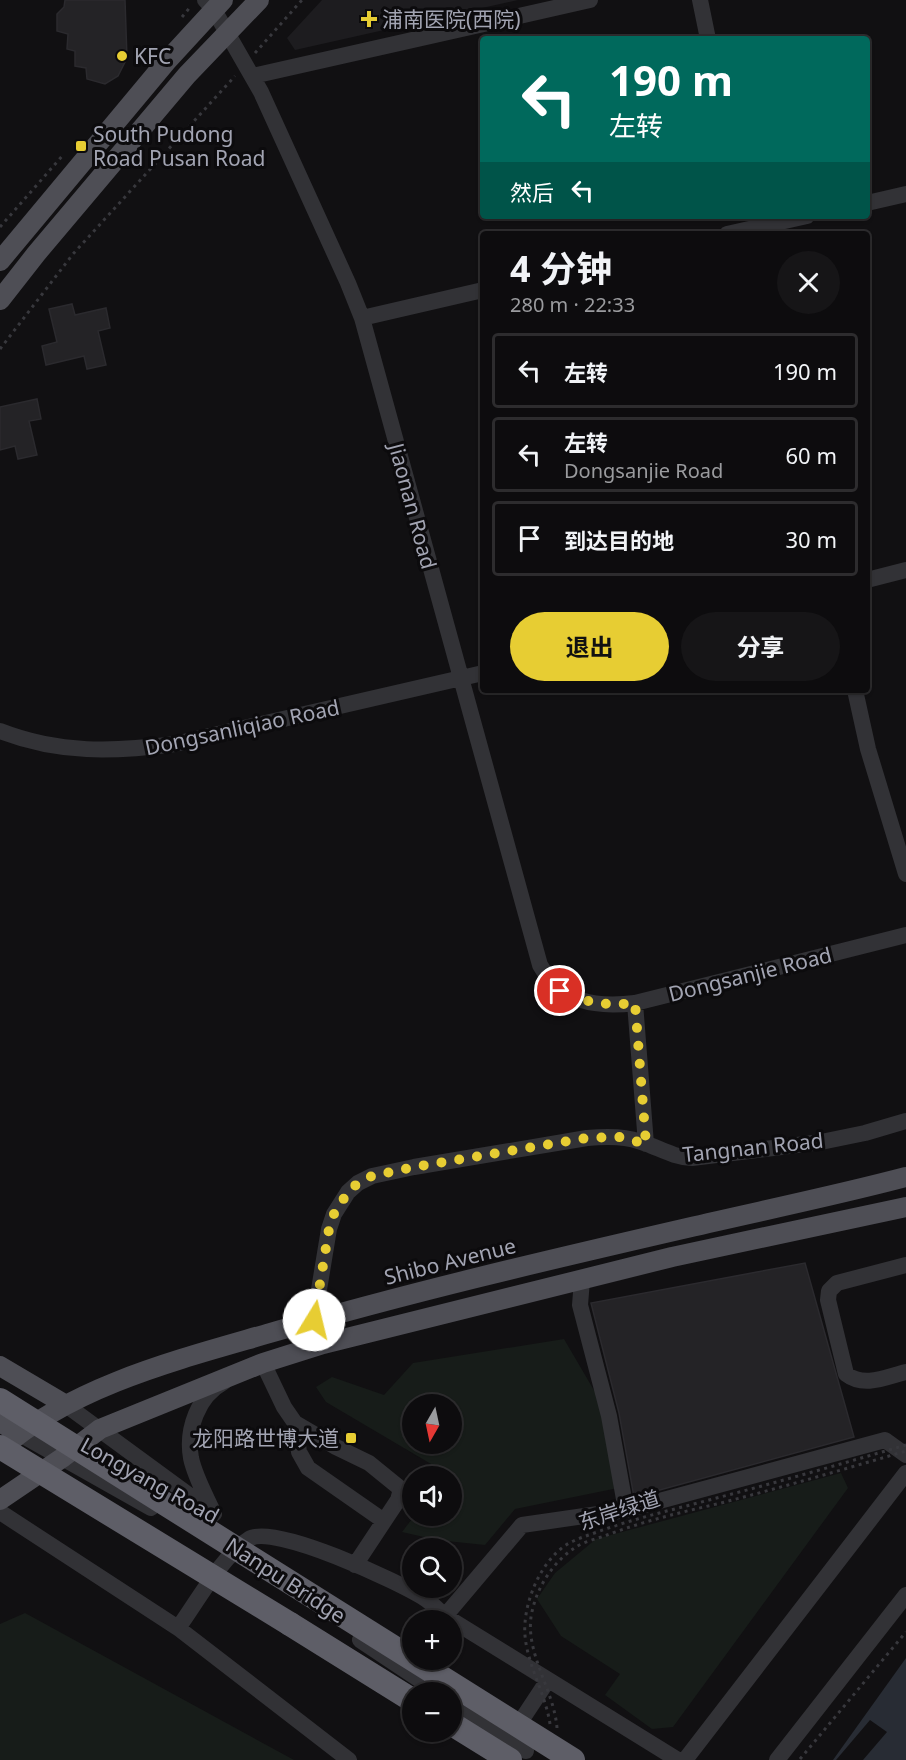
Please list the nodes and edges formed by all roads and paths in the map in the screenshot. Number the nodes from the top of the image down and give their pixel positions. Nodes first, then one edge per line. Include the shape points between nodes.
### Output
1 (259, 0) edge
2 (302, 0) edge
3 (590, 0) edge
4 (700, 0) edge
5 (214, 3) edge
6 (228, 34) junction
7 (707, 36) edge
8 (249, 69) junction
9 (906, 194) edge
10 (870, 202) edge
11 (790, 219) edge
12 (752, 226) edge
13 (736, 231) edge
14 (0, 261) edge
15 (480, 291) edge
16 (0, 300) edge
17 (362, 318) junction
18 (0, 349) edge
19 (906, 570) edge
20 (870, 579) edge
21 (480, 674) edge
22 (461, 678) junction
23 (856, 693) edge
24 (0, 731) edge
25 (906, 874) edge
26 (906, 935) edge
27 (560, 991) joint
28 (635, 1003) junction
29 (906, 1121) edge
30 (646, 1144) junction
31 (906, 1177) edge
32 (906, 1207) edge
33 (906, 1265) edge
34 (582, 1280) junction
35 (314, 1320) junction
36 (263, 1363) junction
37 (0, 1366) edge
38 (906, 1372) edge
39 (0, 1400) edge
40 (66, 1405) junction
41 (0, 1422) edge
42 (295, 1423) junction
43 (100, 1429) junction
44 (6, 1443) edge
45 (906, 1445) edge
46 (906, 1451) edge
47 (906, 1455) edge
48 (62, 1458) junction
49 (906, 1473) edge
50 (0, 1500) edge
51 (626, 1510) junction
52 (0, 1512) edge
53 (214, 1514) junction
54 (384, 1521) junction
55 (231, 1553) junction
56 (355, 1565) junction
57 (906, 1595) edge
58 (438, 1610) edge
59 (450, 1610) edge
60 (462, 1626) edge
61 (178, 1628) junction
62 (906, 1632) edge
63 (549, 1680) junction
64 (423, 1682) edge
65 (402, 1694) edge
66 (462, 1709) edge
67 (462, 1728) edge
68 (551, 1729) dead end
69 (557, 1734) dead end
70 (515, 1750) edge
71 (349, 1760) edge
72 (495, 1760) edge
73 (573, 1760) edge
74 (678, 1760) edge
75 (685, 1760) edge
76 (777, 1760) edge
77 (799, 1760) edge

1 - 6 main road
2 - 8 path
3 - 8 street
4 - 7 street
5 - 6 street, Jiaonan Road
5 - 14 main road
6 - 8 street, Jiaonan Road
6 - 16 main road via 187,75
8 - 17 street, Jiaonan Road
8 - 18 path via 73,254
9 - 10 street
11 - 12 street
12 - 13 street
15 - 17 street
17 - 22 street, Jiaonan Road
19 - 20 street
21 - 22 street, Dongsanliqiao Road
22 - 24 street, Dongsanliqiao Road via 176,744 125,750 58,747
22 - 27 street, Jiaonan Road via 540,965
23 - 25 street via 868,749
26 - 28 street, Dongsanjie Road
27 - 28 street, Dongsanjie Road via 595,1004
28 - 30 street
29 - 30 street, Tangnan Road via 821,1142 692,1158
30 - 35 street, Tangnan Road via 619,1137 587,1138 395,1171 358,1183 334,1214 329,1229
31 - 35 main road, Shibo Avenue
32 - 34 main road
33 - 38 street via 837,1283 829,1291 828,1300 846,1374 865,1382
34 - 36 main road via 323,1344
34 - 51 street via 580,1305 609,1416
35 - 40 main road, Shibo Avenue via 122,1380
36 - 42 street
36 - 43 main road
36 - 53 street via 220,1384 204,1399 193,1419 191,1457
37 - 40 main road, Longyang Road
39 - 73 highway, Nanpu Bridge, bridge
40 - 43 street, Longyang Road
40 - 44 main road, Shibo Avenue
41 - 44 main road, Longyang Road
42 - 54 street via 299,1452 308,1468
42 - 54 street via 369,1463 401,1489
43 - 48 main road
43 - 53 street, Longyang Road
44 - 48 street, Longyang Road
44 - 65 highway, Nanpu Bridge, bridge
45 - 68 path, 东岸绿道, bridge via 627,1521 575,1539 561,1548 536,1584 525,1622 528,1651
46 - 69 path, bridge via 640,1523 575,1547 555,1565 540,1588 531,1623 533,1646 555,1714
47 - 51 street via 885,1440
48 - 50 main road
48 - 55 street, Longyang Road
49 - 75 street
51 - 59 street via 522,1525
52 - 61 street
53 - 55 street, Longyang Road
54 - 56 street
55 - 56 street via 251,1537 264,1535 306,1544
55 - 61 street
55 - 64 street
56 - 58 street via 393,1580
57 - 76 street
60 - 63 street
61 - 71 street
62 - 77 path
63 - 70 street
63 - 74 street
66 - 70 street
67 - 70 highway, bridge
70 - 72 street

